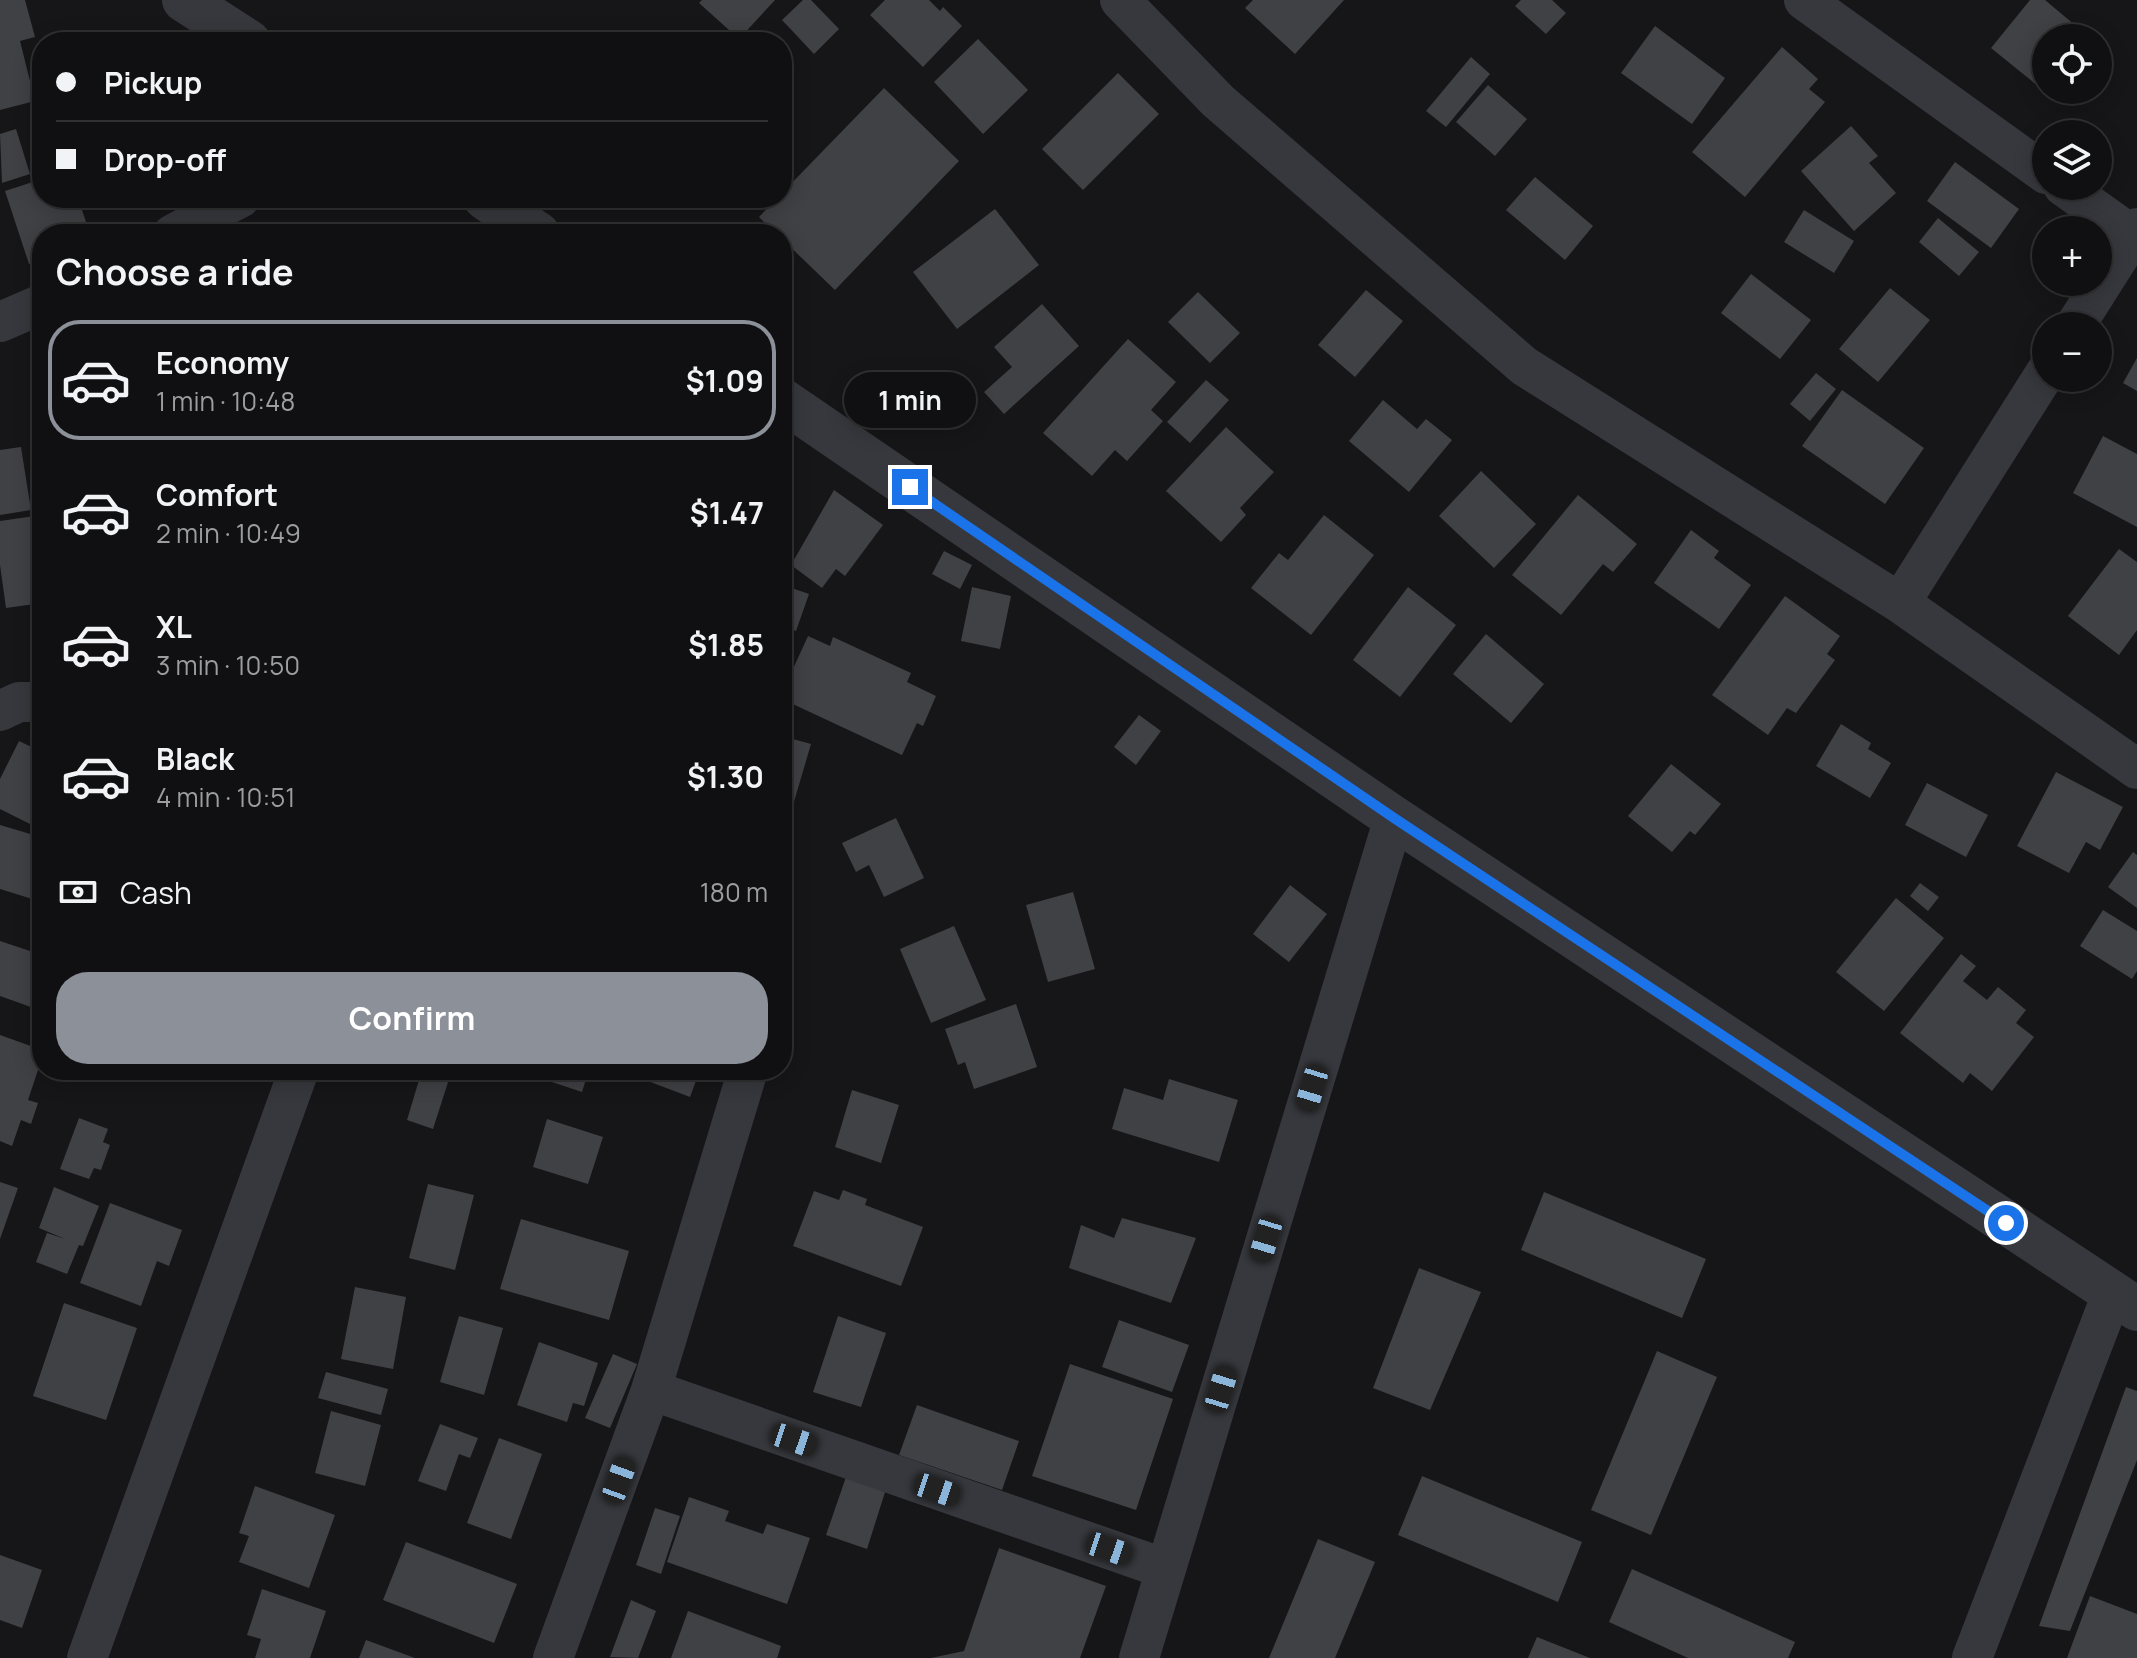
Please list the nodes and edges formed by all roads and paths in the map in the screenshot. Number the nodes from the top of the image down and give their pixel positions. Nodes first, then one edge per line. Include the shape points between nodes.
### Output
1 (184, 0) edge
2 (1120, 0) edge
3 (1804, 0) edge
4 (234, 32) edge
5 (2032, 164) edge
6 (2085, 200) edge
7 (221, 208) edge
8 (500, 208) edge
9 (192, 224) edge
10 (523, 224) edge
11 (2135, 232) edge
12 (32, 308) edge
13 (2084, 312) edge
14 (0, 322) edge
15 (2033, 392) edge
16 (792, 407) edge
17 (1900, 603) junction
18 (32, 702) edge
19 (0, 711) edge
20 (2137, 769) edge
21 (1394, 818) junction
22 (295, 1080) edge
23 (745, 1080) edge
24 (2125, 1302) edge
25 (651, 1390) junction
26 (1166, 1569) junction
27 (87, 1658) edge
28 (553, 1658) edge
29 (1139, 1658) edge
30 (1972, 1658) edge

1 - 4 street
2 - 17 street via 1218,101 1524,366
3 - 5 street
6 - 11 street
7 - 9 street
8 - 10 street
11 - 13 street
12 - 14 street
15 - 17 street
16 - 21 street
17 - 20 street
18 - 19 street
21 - 24 street
21 - 26 street
22 - 27 street
23 - 25 street
24 - 30 street
25 - 26 street
25 - 28 street
26 - 29 street

